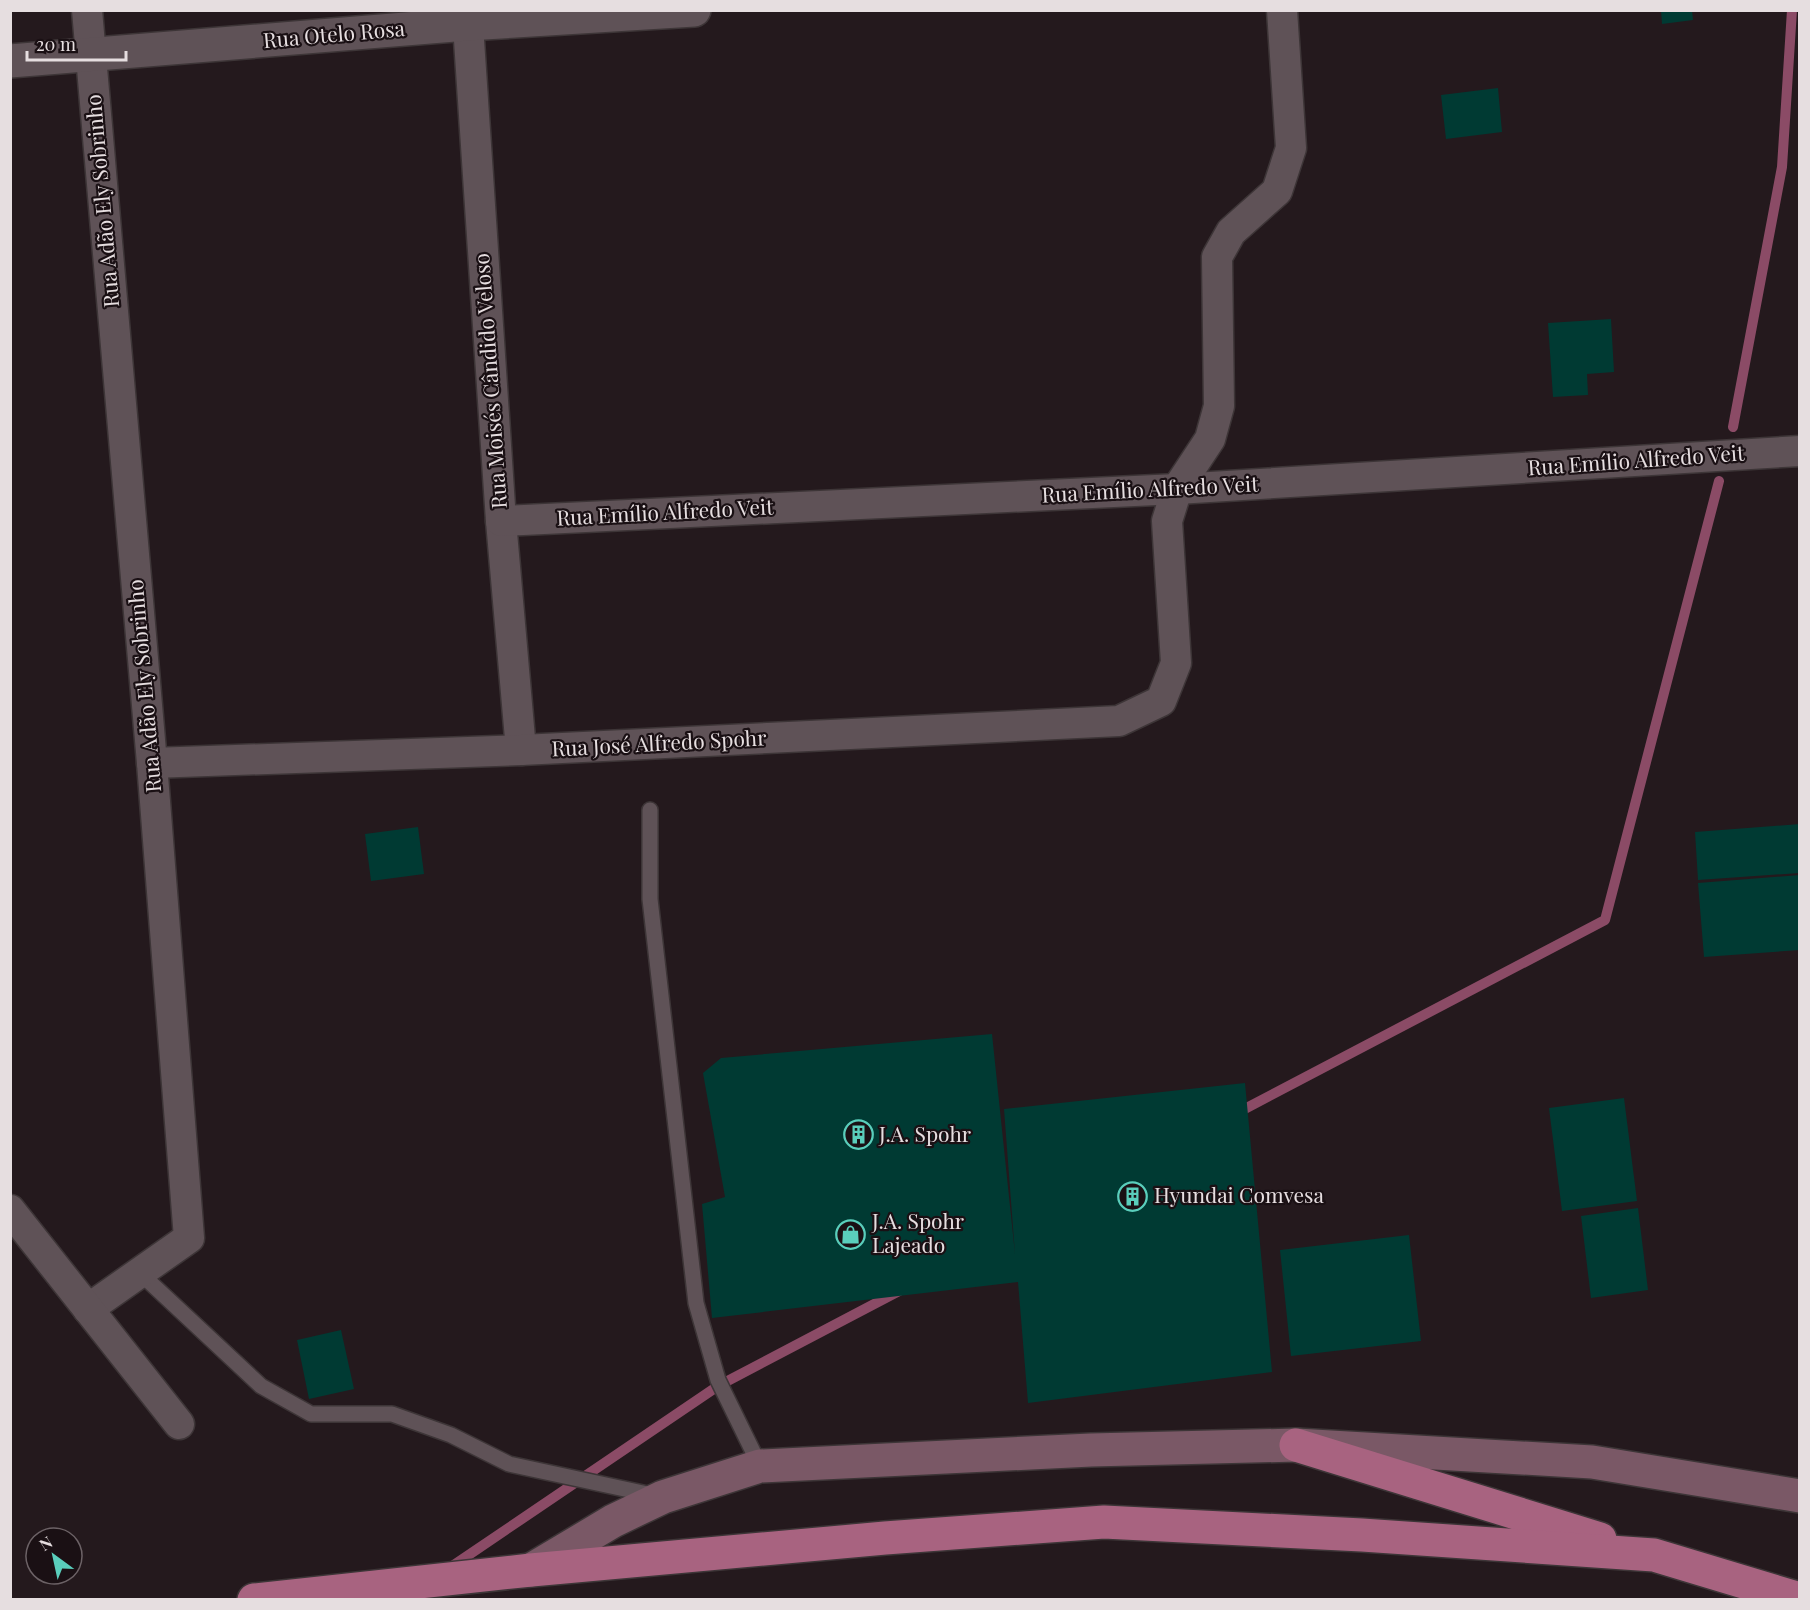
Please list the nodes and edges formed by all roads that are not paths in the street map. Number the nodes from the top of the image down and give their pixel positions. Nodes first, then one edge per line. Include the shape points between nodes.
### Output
1 (87, 10) edge
2 (694, 10) edge
3 (1282, 10) edge
4 (467, 17) edge
5 (90, 55) junction
6 (10, 61) edge
7 (1800, 451) edge
8 (1177, 489) junction
9 (501, 521) junction
10 (521, 750) junction
11 (152, 763) junction
12 (650, 810) dead end
13 (10, 1210) edge
14 (140, 1273) junction
15 (88, 1310) junction
16 (179, 1424) dead end
17 (1296, 1445) junction
18 (760, 1466) junction
19 (1800, 1496) edge
20 (663, 1497) junction
21 (1654, 1555) junction
22 (531, 1570) junction
23 (254, 1599) edge
24 (1800, 1599) edge

1 - 5 street, Rua Adão Ely Sobrinho
2 - 4 street, Rua Otelo Rosa
3 - 8 street via 1291,148 1277,191 1231,232 1217,257 1219,406 1210,439
4 - 5 street, Rua Otelo Rosa
4 - 9 street, Rua Moisés Cândido Veloso
5 - 6 street, Rua Otelo Rosa
5 - 11 street, Rua Adão Ely Sobrinho
7 - 8 street, Rua Emílio Alfredo Veit
8 - 9 street, Rua Emílio Alfredo Veit
8 - 10 street, Rua José Alfredo Spohr via 1167,521 1176,663 1161,700 1119,721
9 - 10 street, Rua Moisés Cândido Veloso
10 - 11 street, Rua José Alfredo Spohr
11 - 14 street, Rua Adão Ely Sobrinho via 189,1238
12 - 18 lane via 650,899 696,1303 718,1380
13 - 15 street
14 - 15 street, Rua Adão Ely Sobrinho
14 - 20 lane via 261,1386 311,1414 392,1414 451,1435 509,1464
15 - 16 street
17 - 18 main road via 1091,1450
17 - 19 main road via 1592,1462
17 - 21 highway
18 - 20 main road
20 - 22 main road via 613,1521
21 - 22 highway via 1104,1522
21 - 24 highway
22 - 23 highway

